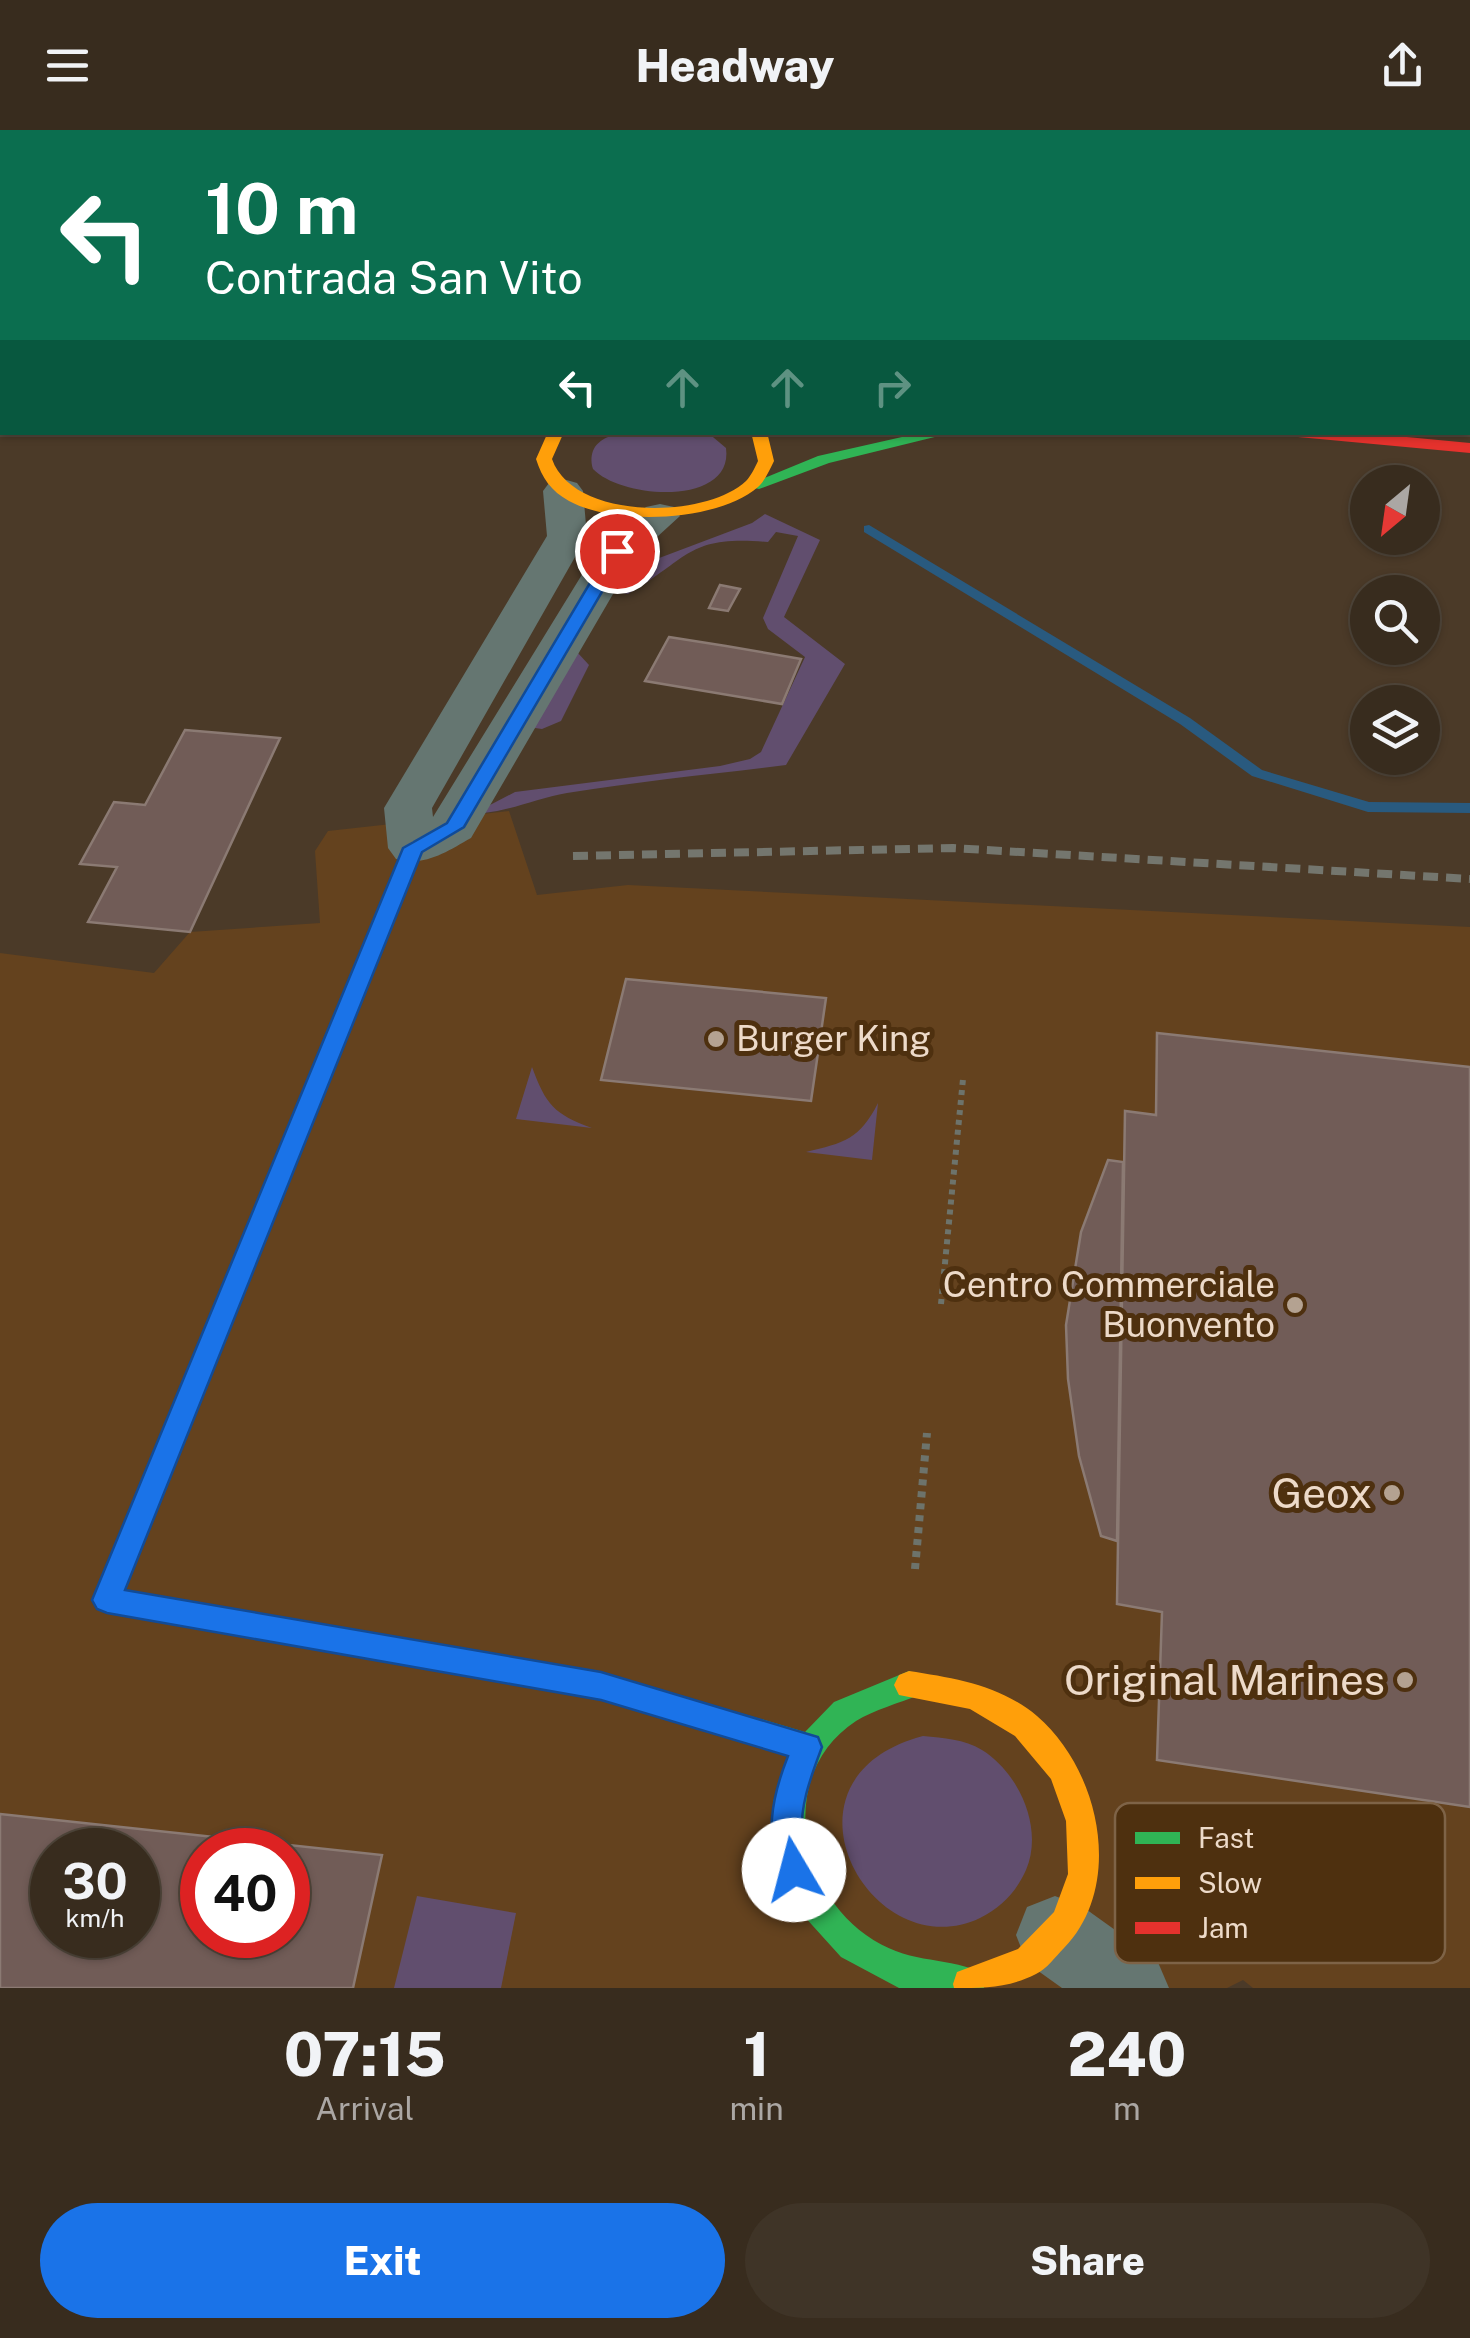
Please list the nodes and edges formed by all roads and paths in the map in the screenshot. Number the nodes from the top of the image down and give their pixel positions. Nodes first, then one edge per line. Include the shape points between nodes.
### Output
1 (555, 435) edge
2 (761, 435) edge
3 (934, 435) edge
4 (1330, 435) edge
5 (1470, 448) edge
6 (546, 464) junction
7 (753, 486) junction
8 (660, 516) junction
9 (413, 848) junction
10 (962, 1080) dead end
11 (941, 1304) dead end
12 (927, 1433) dead end
13 (915, 1568) dead end
14 (807, 1747) junction
15 (1055, 1935) junction
16 (1129, 1988) edge

1 - 6 street
2 - 7 street via 768,464
3 - 7 street via 824,459
4 - 5 street
6 - 8 street via 591,505
6 - 9 street via 566,536 408,808
7 - 8 street via 720,504
8 - 9 street via 617,551 454,827
9 - 14 street via 107,1600 601,1686
10 - 11 path
12 - 13 path
14 - 15 street via 788,1793 786,1844 802,1896 835,1939 880,1972 934,1987 988,1982 1034,1959
14 - 15 street via 834,1716 869,1695 909,1685 951,1685 978,1694 1034,1728 1067,1768 1086,1818 1086,1871 1068,1920
15 - 16 street

